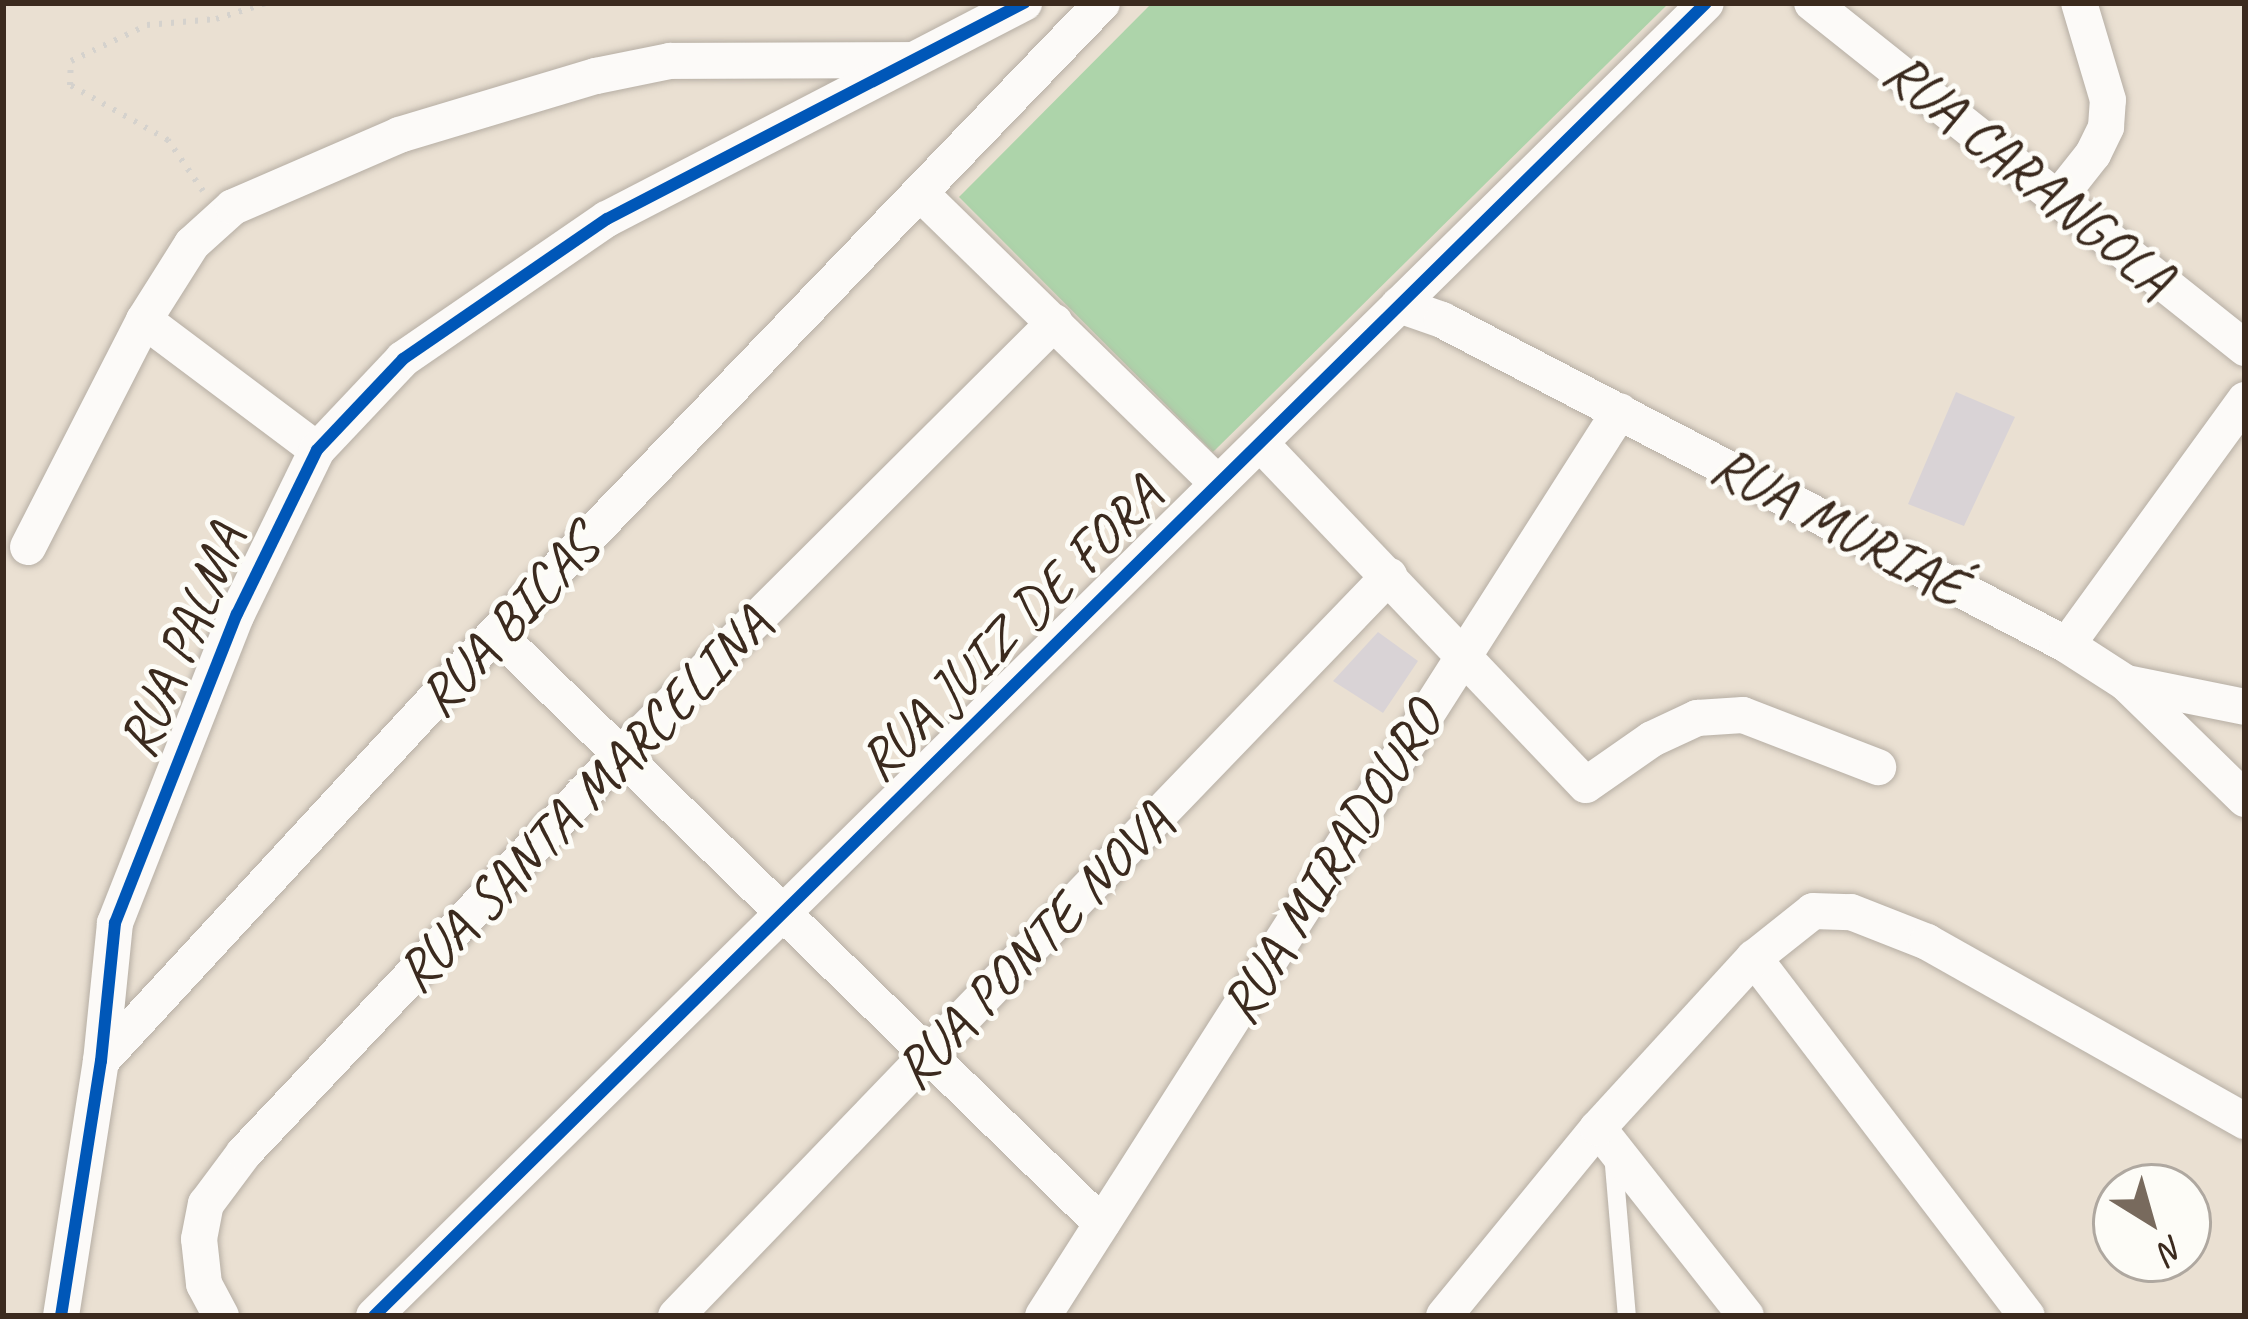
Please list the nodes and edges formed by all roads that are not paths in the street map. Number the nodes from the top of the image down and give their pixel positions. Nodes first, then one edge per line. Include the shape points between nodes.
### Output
1 (1024, 3) edge
2 (1102, 3) edge
3 (1706, 3) edge
4 (1812, 3) edge
5 (2080, 3) edge
6 (920, 61) junction
7 (921, 194) junction
8 (2060, 197) junction
9 (1399, 305) junction
10 (144, 320) junction
11 (1055, 322) junction
12 (2245, 349) edge
13 (2245, 400) edge
14 (1620, 411) junction
15 (1260, 443) junction
16 (317, 450) junction
17 (1218, 484) junction
18 (28, 547) dead end
19 (1389, 577) junction
20 (496, 633) junction
21 (2066, 645) junction
22 (1464, 653) junction
23 (2126, 683) junction
24 (2245, 707) edge
25 (621, 754) junction
26 (1878, 766) dead end
27 (2245, 799) edge
28 (783, 912) junction
29 (1754, 958) junction
30 (928, 1054) junction
31 (101, 1061) junction
32 (2245, 1121) edge
33 (1606, 1138) junction
34 (1102, 1224) junction
35 (61, 1316) edge
36 (221, 1316) edge
37 (374, 1316) edge
38 (676, 1316) edge
39 (1043, 1316) edge
40 (1444, 1316) edge
41 (1627, 1316) edge
42 (1746, 1316) edge
43 (2027, 1316) edge

1 - 6 street, RUA PALMA
2 - 7 street, RUA BICAS
3 - 9 street, RUA JUIZ DE FORA
4 - 8 street, RUA CARANGOLA
5 - 8 street via 2108,100 2106,127
6 - 10 street via 670,61 399,136 283,181 222,217 192,244
6 - 16 street, RUA PALMA via 607,219 403,359
7 - 11 street
7 - 20 street, RUA BICAS
8 - 12 street, RUA CARANGOLA
9 - 14 street, RUA MURIAÉ
9 - 15 street, RUA JUIZ DE FORA
10 - 16 street
10 - 18 street
11 - 17 street
11 - 25 street, RUA SANTA MARCELINA
13 - 21 street
14 - 21 street, RUA MURIAÉ
14 - 22 street, RUA MIRADOURO
15 - 17 street, RUA JUIZ DE FORA
15 - 19 street
16 - 31 street, RUA PALMA via 237,614 115,923
17 - 28 street, RUA JUIZ DE FORA
19 - 22 street
19 - 30 street, RUA PONTE NOVA
20 - 25 street
20 - 31 street, RUA BICAS
21 - 23 street, RUA MURIAÉ
22 - 26 street via 1586,785 1697,718 1743,715
22 - 34 street, RUA MIRADOURO
23 - 24 street
23 - 27 street, RUA MURIAÉ
25 - 28 street
25 - 36 street, RUA SANTA MARCELINA via 244,1153 206,1204 204,1284
28 - 30 street
28 - 37 street, RUA JUIZ DE FORA
29 - 32 street via 1813,911 1851,912 1927,942
29 - 33 street
29 - 43 street
30 - 34 street
30 - 38 street, RUA PONTE NOVA
31 - 35 street
33 - 40 street
33 - 41 lane
33 - 42 street
34 - 39 street, RUA MIRADOURO

